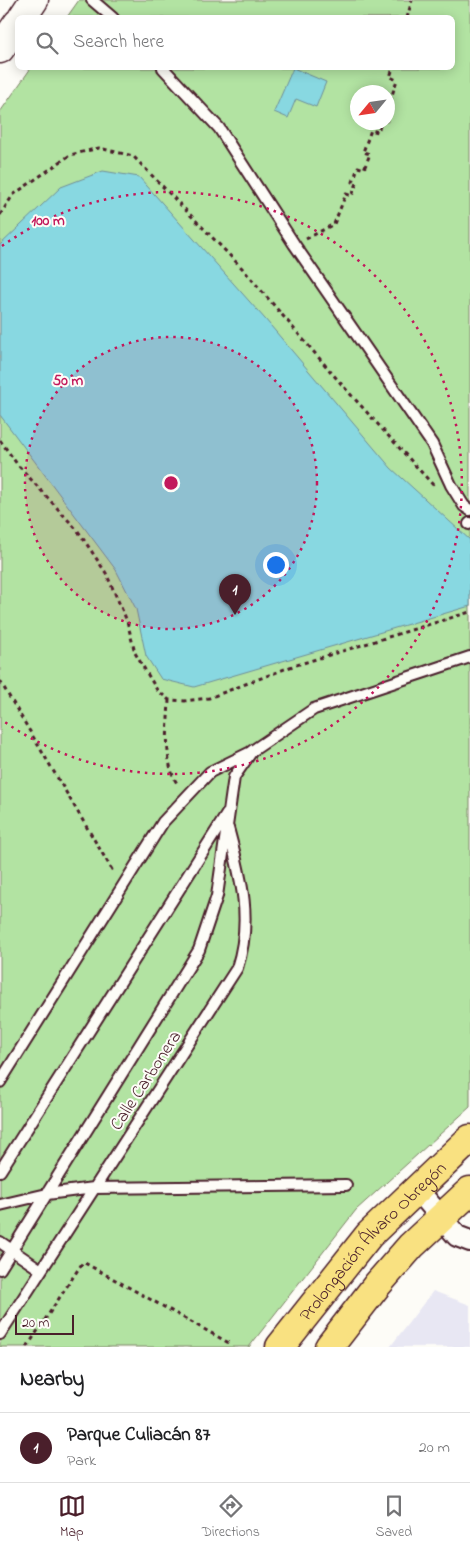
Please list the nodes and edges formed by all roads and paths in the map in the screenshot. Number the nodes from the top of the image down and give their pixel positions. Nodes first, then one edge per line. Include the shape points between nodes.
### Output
1 (34, 0) edge
2 (92, 0) edge
3 (414, 0) edge
4 (24, 15) edge
5 (110, 15) edge
6 (408, 15) edge
7 (15, 27) edge
8 (0, 49) edge
9 (165, 70) edge
10 (392, 70) edge
11 (395, 86) edge
12 (371, 130) edge
13 (0, 215) edge
14 (294, 244) junction
15 (0, 440) edge
16 (436, 488) dead end
17 (470, 510) edge
18 (470, 612) edge
19 (470, 657) edge
20 (0, 681) edge
21 (169, 700) junction
22 (252, 751) junction
23 (188, 796) junction
24 (229, 811) junction
25 (227, 824) junction
26 (122, 887) junction
27 (0, 1082) edge
28 (470, 1139) edge
29 (0, 1171) edge
30 (346, 1185) dead end
31 (94, 1188) junction
32 (417, 1189) junction
33 (470, 1191) edge
34 (47, 1194) junction
35 (0, 1205) edge
36 (440, 1218) junction
37 (470, 1241) edge
38 (0, 1242) edge
39 (13, 1250) junction
40 (0, 1269) edge
41 (41, 1270) junction
42 (0, 1334) edge
43 (229, 1343) dead end
44 (27, 1347) edge
45 (280, 1347) edge
46 (329, 1347) edge

1 - 4 street
2 - 5 lane
3 - 6 path
7 - 8 street
9 - 14 lane via 220,128
10 - 11 path via 390,77 397,80
12 - 14 path via 363,152 370,154 364,169 358,167 352,196 346,194 334,224
13 - 16 path via 13,195 70,155 99,148 133,156 242,268
14 - 17 lane via 432,444 451,485
15 - 21 path via 78,531 106,573 127,621 135,653 157,690
18 - 21 path via 290,667 209,698 185,702
19 - 22 lane via 314,709
20 - 26 path
21 - 23 path via 172,772 176,783
22 - 23 lane via 210,772
22 - 24 lane via 234,777
23 - 26 lane via 163,822
24 - 25 lane
24 - 29 lane
25 - 31 lane, Calle Carbonera via 239,867 246,918 244,945 237,968
25 - 34 lane via 217,896 200,950
26 - 27 lane
28 - 32 main road, Prolongación Álvaro Obregón
30 - 31 lane
31 - 34 lane
31 - 41 lane, Calle Carbonera
32 - 36 street
32 - 45 main road, Prolongación Álvaro Obregón via 369,1235
33 - 36 main road, Prolongación Álvaro Obregón
34 - 35 lane
34 - 39 lane
36 - 37 street via 457,1236
36 - 46 main road, Prolongación Álvaro Obregón via 377,1285
38 - 39 lane
39 - 40 lane
39 - 41 lane
41 - 42 lane, Calle Carbonera
43 - 44 path via 83,1262

